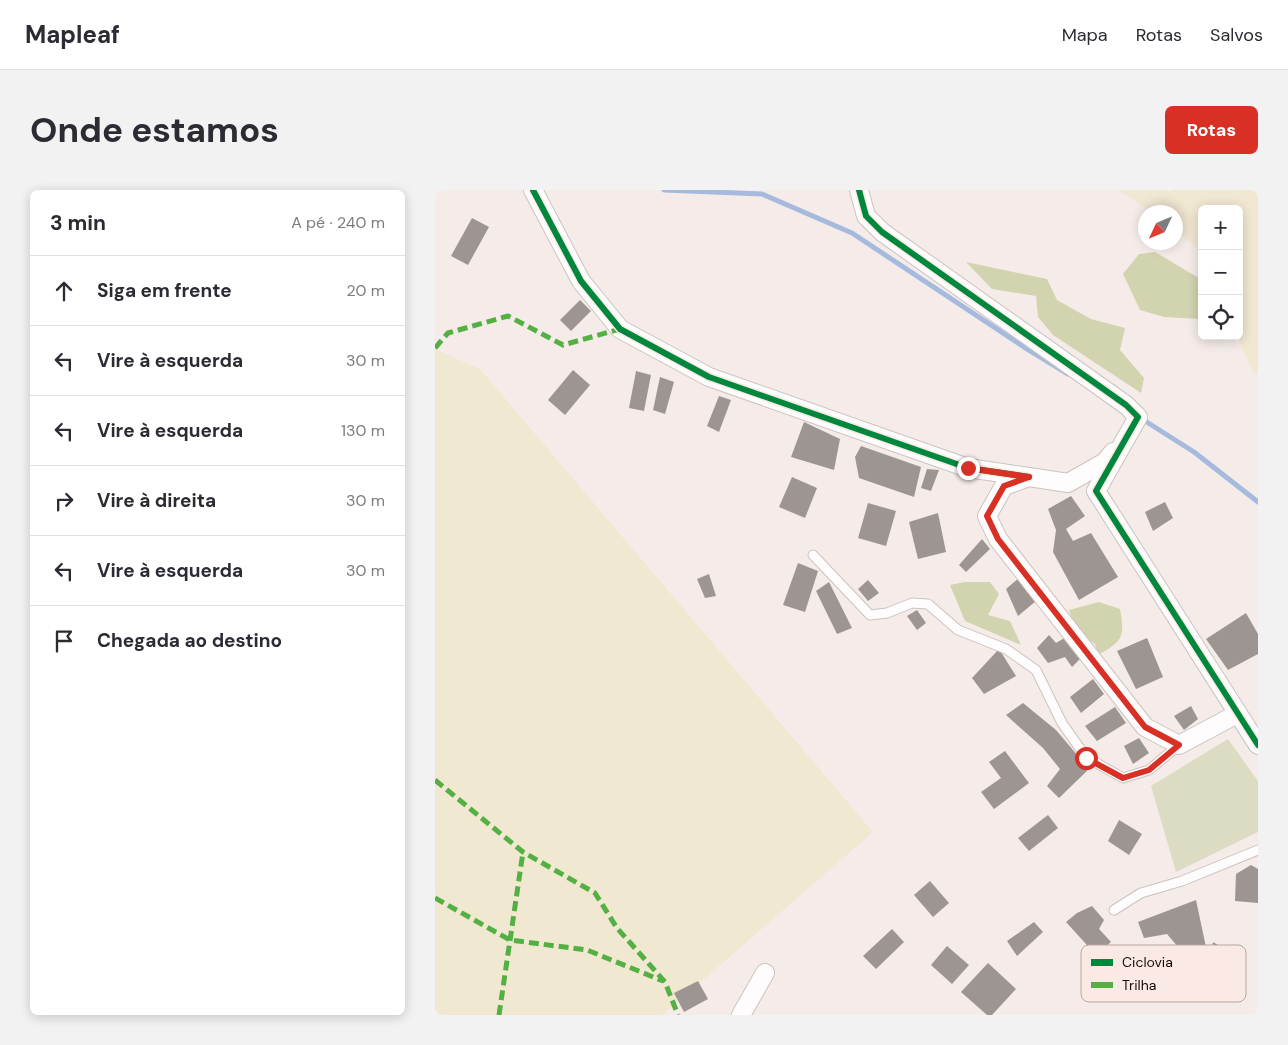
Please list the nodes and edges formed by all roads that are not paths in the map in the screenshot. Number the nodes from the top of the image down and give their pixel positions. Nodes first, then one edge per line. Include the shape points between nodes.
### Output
1 (533, 190) edge
2 (859, 190) edge
3 (1123, 441) junction
4 (1029, 477) junction
5 (813, 555) dead end
6 (1237, 714) junction
7 (1179, 745) junction
8 (1258, 745) edge
9 (1258, 850) edge
10 (1114, 910) dead end
11 (765, 973) dead end
12 (741, 1015) edge

1 - 4 street via 581,281 620,329 709,377 968,468
2 - 3 street via 866,216 882,232 1127,404 1138,417
3 - 4 street via 1105,462 1069,483
3 - 6 street via 1096,491
4 - 7 street via 1004,486 987,516 998,539 1145,727
5 - 7 lane via 870,615 887,614 912,603 928,604 959,630 1006,649 1036,670 1063,724 1086,758 1123,778 1149,770
6 - 7 street
6 - 8 street
9 - 10 lane via 1182,881 1141,893
11 - 12 street

